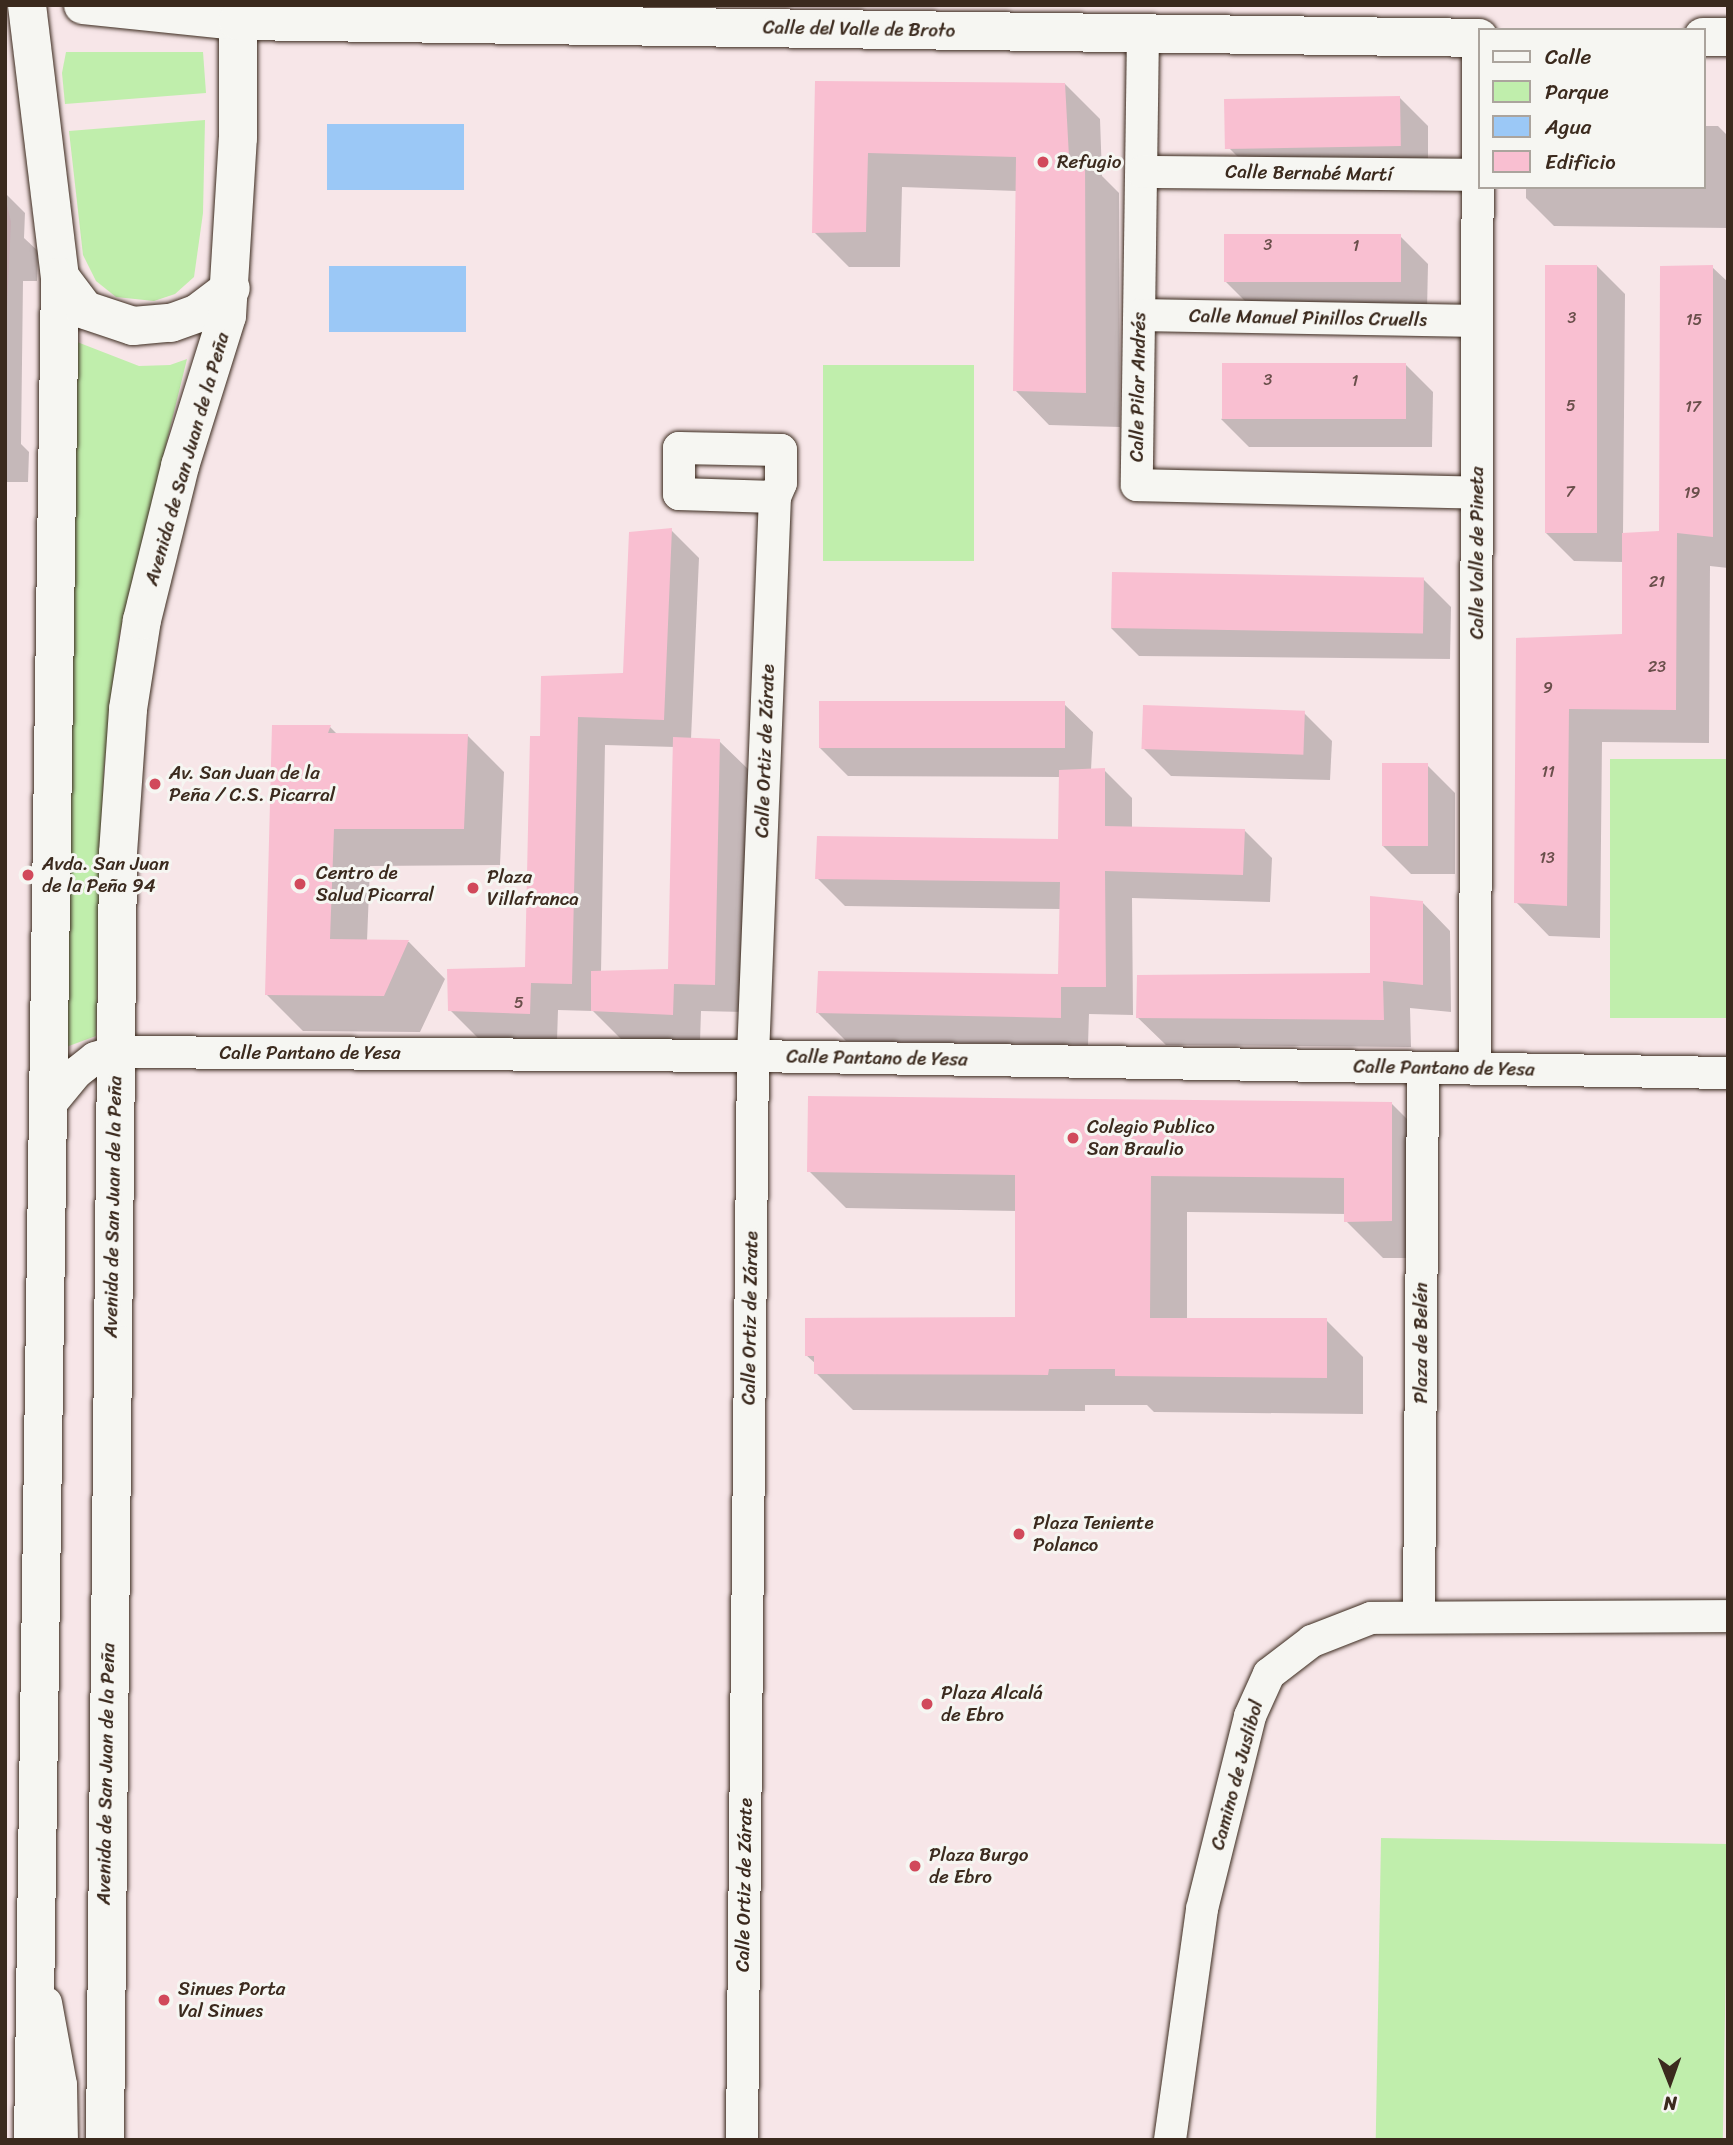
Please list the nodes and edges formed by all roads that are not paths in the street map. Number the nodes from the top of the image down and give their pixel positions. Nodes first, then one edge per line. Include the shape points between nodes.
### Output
1 (27, 5) edge
2 (83, 5) edge
3 (238, 13) edge
4 (1143, 33) junction
5 (1705, 37) edge
6 (1728, 37) edge
7 (1478, 38) edge
8 (1142, 172) junction
9 (1477, 175) junction
10 (60, 277) junction
11 (231, 288) junction
12 (1140, 315) junction
13 (1477, 321) junction
14 (1477, 494) junction
15 (775, 497) dead end
16 (115, 1052) junction
17 (753, 1056) junction
18 (1423, 1068) junction
19 (1475, 1069) junction
20 (1728, 1073) edge
21 (48, 1107) junction
22 (1728, 1616) edge
23 (1419, 1617) junction
24 (36, 1943) junction
25 (33, 2140) edge
26 (62, 2140) edge
27 (105, 2140) edge
28 (742, 2140) edge
29 (1170, 2140) edge

1 - 10 main road
2 - 3 main road, Calle del Valle de Broto
3 - 4 main road, Calle del Valle de Broto
3 - 11 main road, Avenida de San Juan de la Peña
4 - 7 main road, Calle del Valle de Broto
4 - 8 street, Calle Pilar Andrés
5 - 6 main road
7 - 9 street, Calle Valle de Pineta
8 - 9 street, Calle Bernabé Martí
8 - 12 street, Calle Pilar Andrés
9 - 13 street, Calle Valle de Pineta
10 - 11 main road, Avenida de San Juan de la Peña via 85,310 133,326 171,323 198,313
10 - 21 main road
11 - 16 main road, Avenida de San Juan de la Peña via 228,316 154,565 130,697 117,853
12 - 13 street, Calle Manuel Pinillos Cruells
12 - 14 street, Calle Pilar Andrés via 1137,485
13 - 14 street, Calle Valle de Pineta
14 - 19 street, Calle Valle de Pineta
15 - 17 street, Calle Ortiz de Zárate
16 - 17 street, Calle Pantano de Yesa
16 - 21 street, Calle Pantano de Yesa via 95,1058 76,1073
16 - 27 main road, Avenida de San Juan de la Peña
17 - 18 street, Calle Pantano de Yesa
17 - 28 street, Calle Ortiz de Zárate
18 - 19 street, Calle Pantano de Yesa
18 - 23 street, Plaza de Belén
19 - 20 street, Calle Pantano de Yesa
21 - 24 main road
22 - 23 street, Camino de Juslibol
23 - 29 street, Camino de Juslibol via 1371,1618 1332,1631 1292,1653 1269,1674 1259,1692 1202,1909
24 - 25 main road
24 - 26 street via 61,2085

